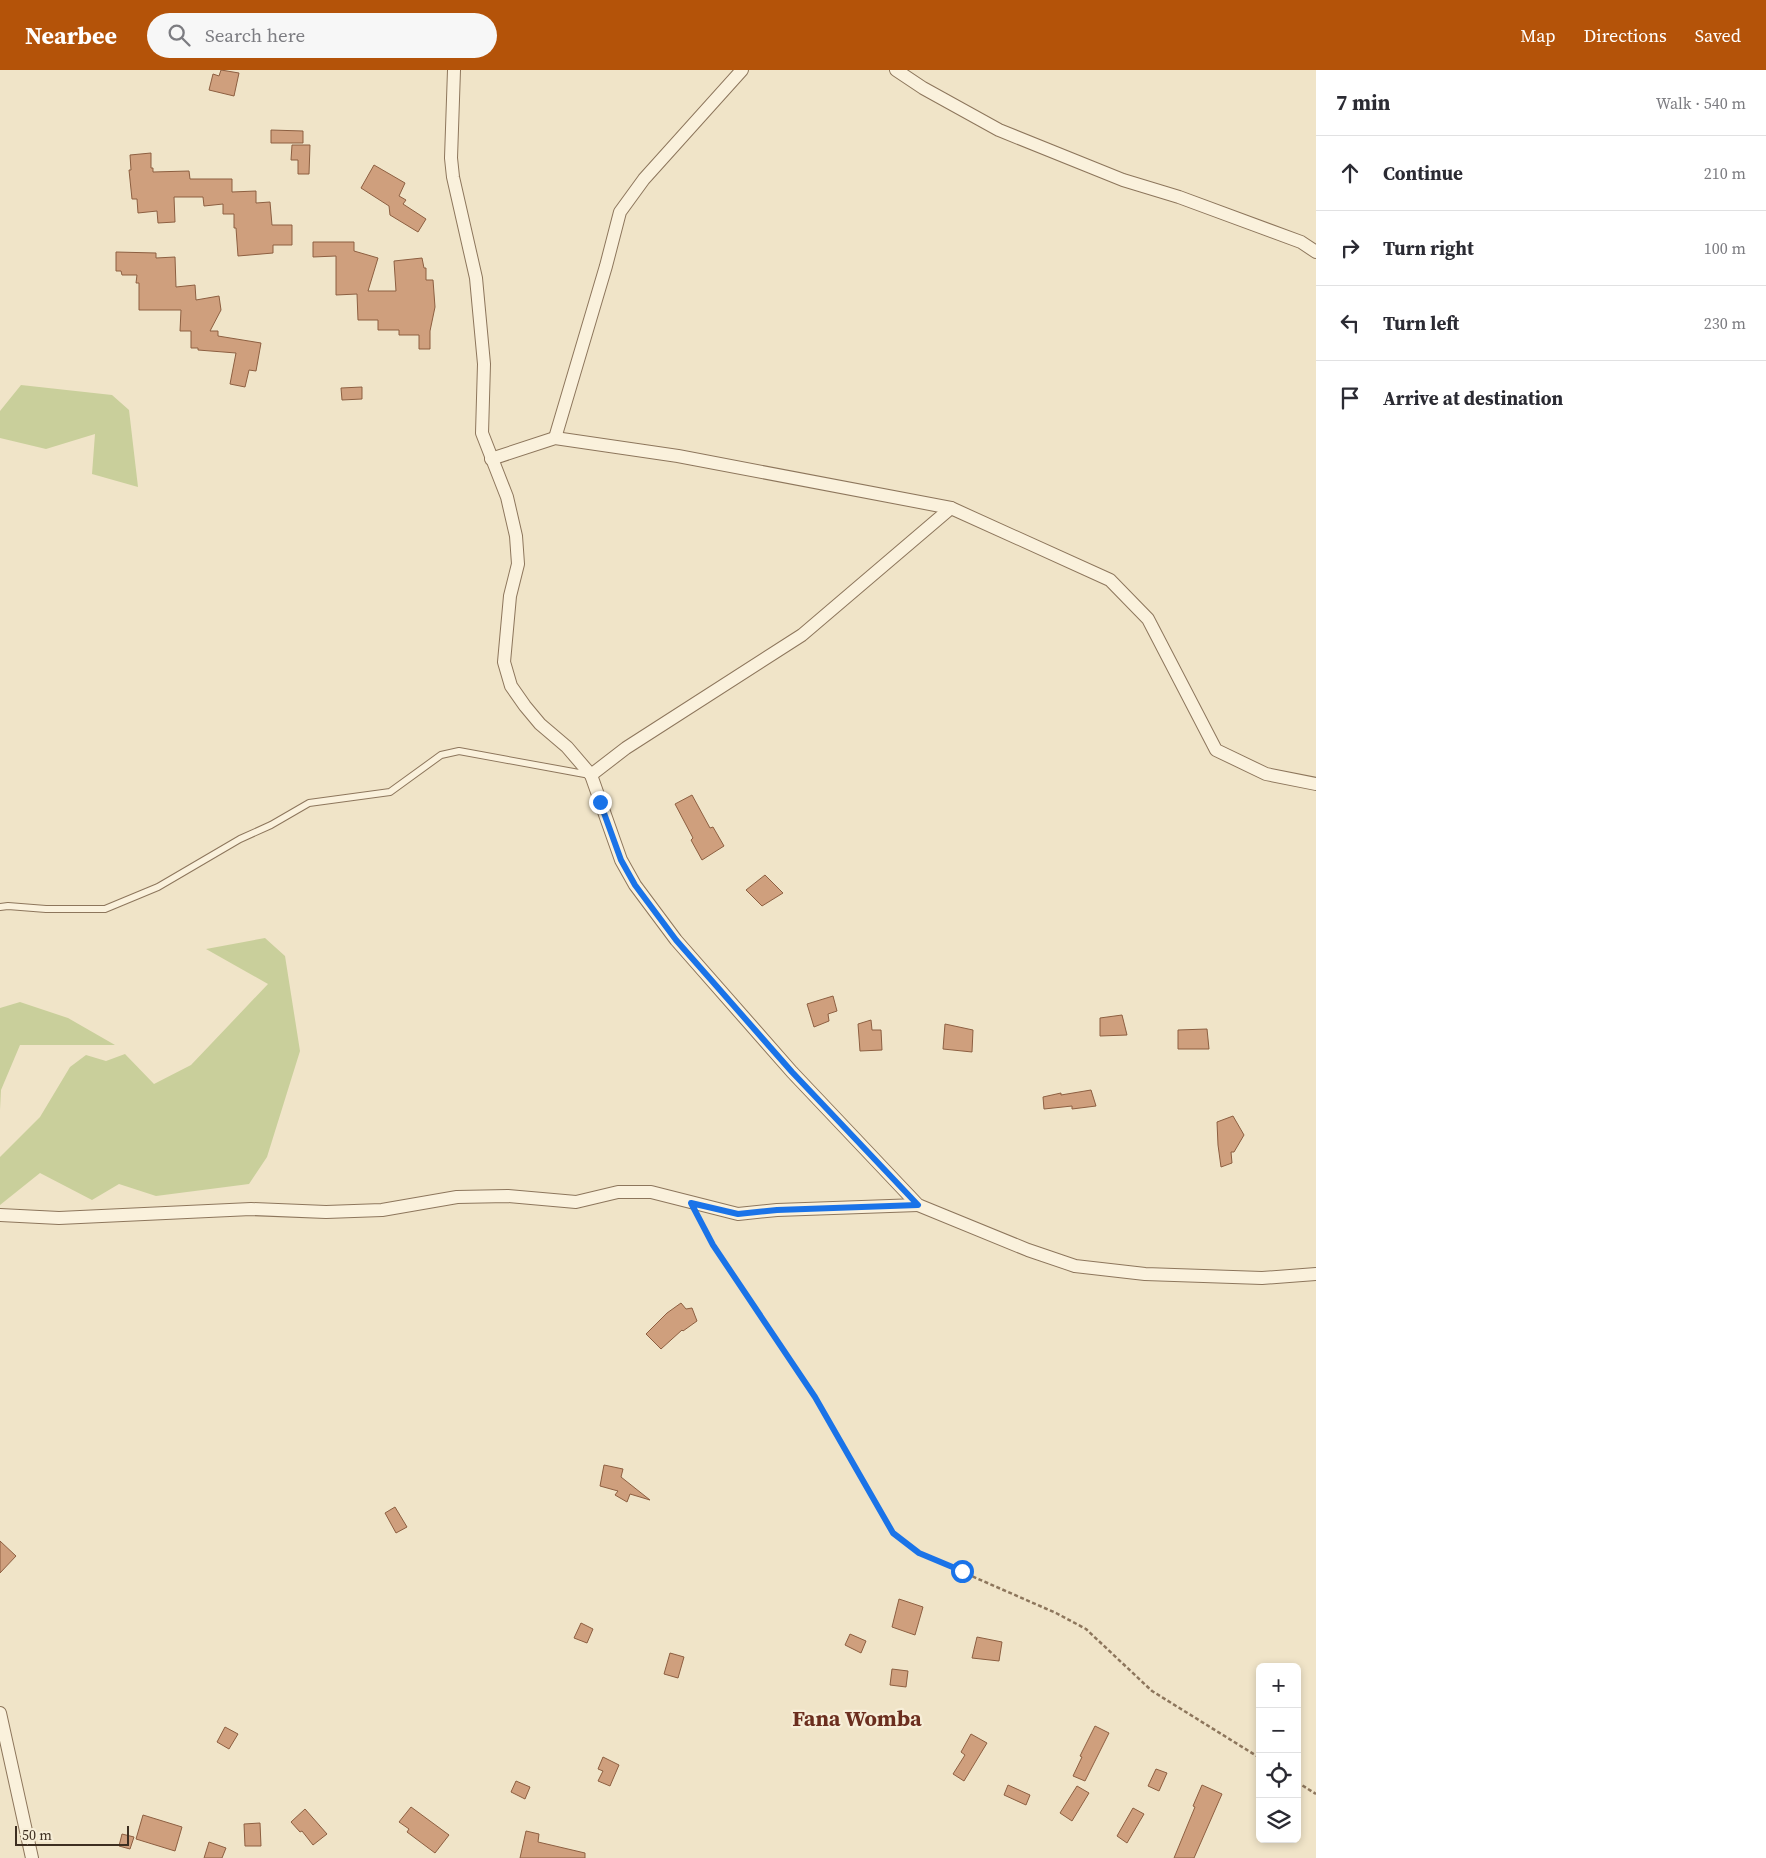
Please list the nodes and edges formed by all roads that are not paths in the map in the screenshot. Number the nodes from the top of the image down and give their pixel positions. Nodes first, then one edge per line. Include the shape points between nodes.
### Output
1 (454, 70) edge
2 (742, 70) edge
3 (896, 70) edge
4 (1316, 252) edge
5 (555, 438) junction
6 (491, 459) junction
7 (951, 508) junction
8 (591, 775) junction
9 (1316, 784) edge
10 (0, 907) edge
11 (918, 1205) junction
12 (0, 1215) edge
13 (1316, 1274) edge
14 (0, 1713) edge
15 (32, 1858) edge

1 - 6 street via 451,158 476,278 484,364 482,433
2 - 5 street via 644,180 620,212
3 - 4 street via 999,130 1124,180 1301,242
5 - 6 street
5 - 7 street via 678,456
6 - 8 street via 507,497 516,536 518,564 510,596 504,662 511,686 540,724 567,747
7 - 8 street via 802,636 626,748
7 - 9 street via 1110,580 1148,619 1216,750 1266,774
8 - 10 lane via 459,752 442,755 390,792 309,803 158,887 105,909
8 - 11 street via 621,860 635,885 676,940 792,1072
11 - 12 street via 738,1214 651,1192 618,1192 576,1202 508,1196 456,1197 382,1210 251,1209 59,1218
11 - 13 street via 1075,1266 1145,1274 1262,1278
14 - 15 street

